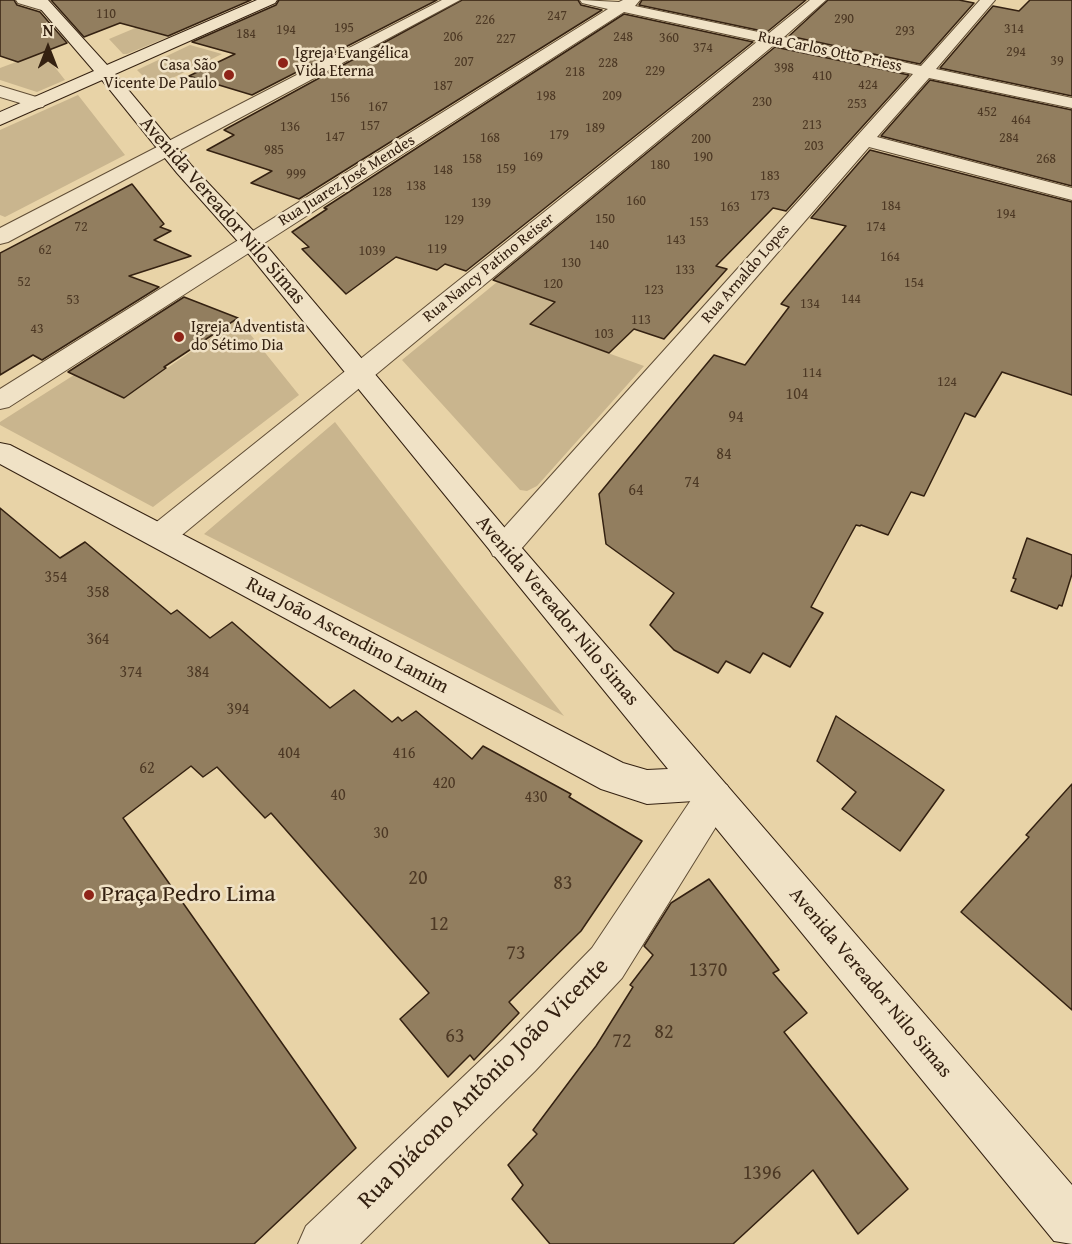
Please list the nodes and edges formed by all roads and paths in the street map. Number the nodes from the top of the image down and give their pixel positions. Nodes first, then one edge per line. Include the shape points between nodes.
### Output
1 (270, 0) edge
2 (453, 0) edge
3 (587, 0) edge
4 (819, 0) edge
5 (988, 0) edge
6 (36, 2) edge
7 (628, 4) edge
8 (771, 39) junction
9 (925, 72) junction
10 (105, 73) junction
11 (0, 91) edge
12 (37, 103) junction
13 (1072, 103) edge
14 (0, 119) edge
15 (865, 140) junction
16 (168, 149) junction
17 (1072, 194) edge
18 (0, 237) edge
19 (251, 242) junction
20 (360, 373) junction
21 (0, 401) edge
22 (0, 452) edge
23 (160, 536) junction
24 (504, 548) junction
25 (708, 790) junction
26 (1072, 1223) edge
27 (324, 1244) edge

1 - 10 street
2 - 16 street
3 - 7 street, Rua Carlos Otto Priess
4 - 8 street, Rua Nancy Patino Reiser
5 - 9 street, Rua Arnaldo Lopes
6 - 10 street, Avenida Vereador Nilo Simas
7 - 8 street, Rua Carlos Otto Priess
7 - 19 street, Rua Juarez José Mendes
8 - 9 street, Rua Carlos Otto Priess
8 - 20 street, Rua Nancy Patino Reiser
9 - 13 street, Rua Carlos Otto Priess
9 - 15 street, Rua Arnaldo Lopes
10 - 12 street
10 - 16 street, Avenida Vereador Nilo Simas
11 - 12 street
12 - 14 street
15 - 17 street
15 - 24 street, Rua Arnaldo Lopes
16 - 18 street
16 - 19 street, Avenida Vereador Nilo Simas
19 - 20 street, Avenida Vereador Nilo Simas
19 - 21 street, Rua Juarez José Mendes
20 - 23 street, Rua Nancy Patino Reiser
20 - 24 street, Avenida Vereador Nilo Simas
22 - 23 street, Rua João Ascendino Lamim
23 - 25 street, Rua João Ascendino Lamim via 614,777 647,787
24 - 25 street, Avenida Vereador Nilo Simas
25 - 26 street, Avenida Vereador Nilo Simas
25 - 27 street, Rua Diácono Antônio João Vicente via 607,963 519,1055

